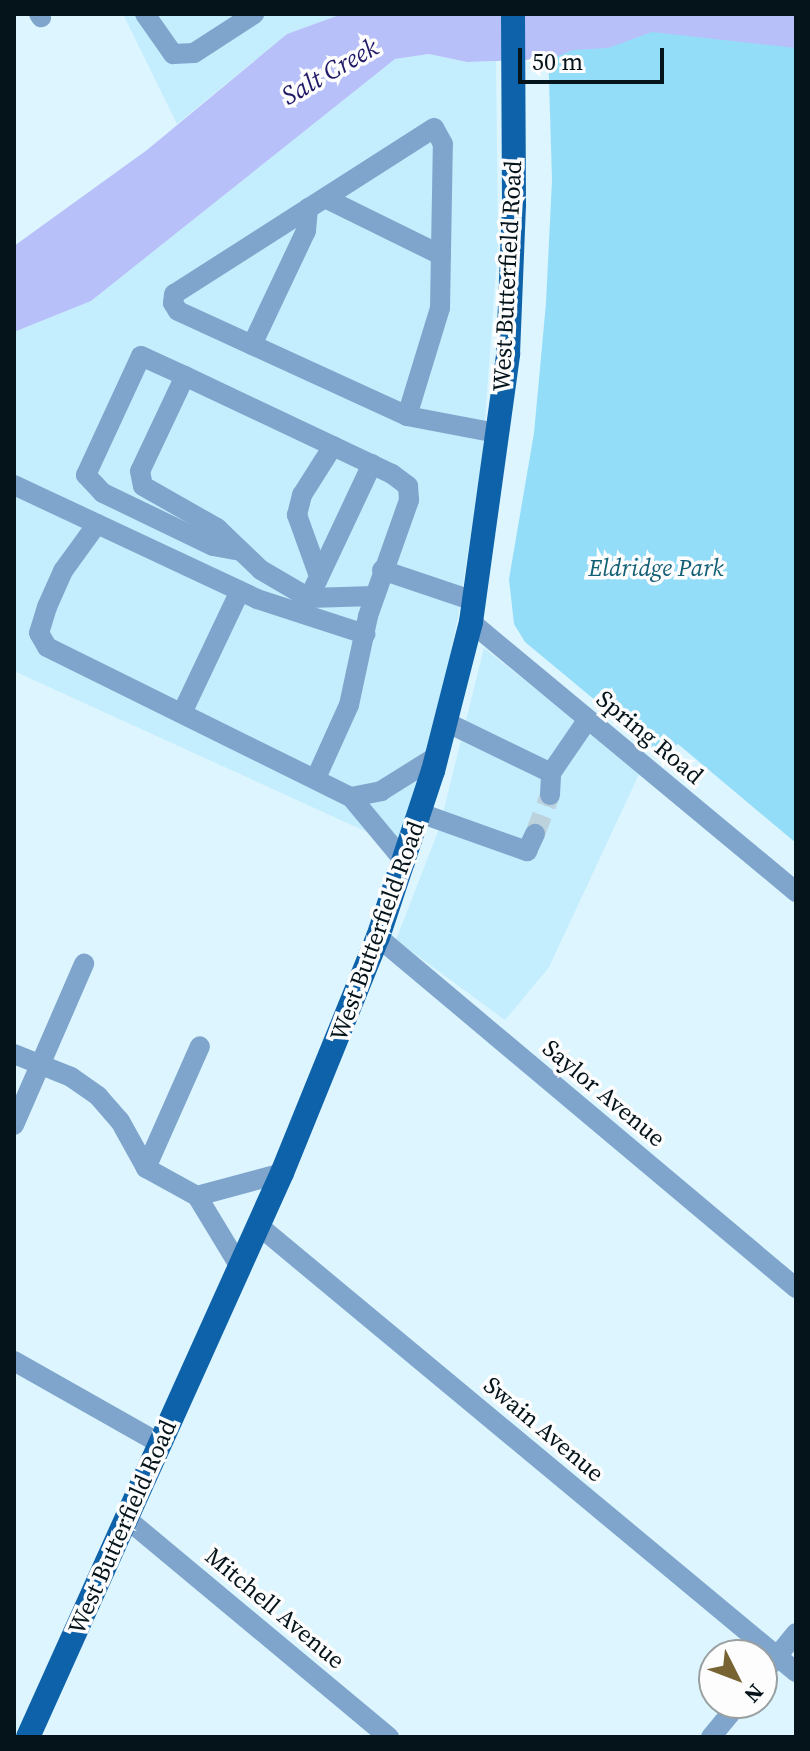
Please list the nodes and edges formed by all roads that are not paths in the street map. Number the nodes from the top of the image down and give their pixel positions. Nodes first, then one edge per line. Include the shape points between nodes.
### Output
1 (254, 14) edge
2 (513, 14) edge
3 (148, 15) edge
4 (317, 203) junction
5 (441, 255) junction
6 (252, 345) junction
7 (185, 376) junction
8 (407, 416) junction
9 (496, 433) junction
10 (333, 446) junction
11 (372, 464) junction
12 (14, 485) edge
13 (97, 524) junction
14 (241, 551) junction
15 (382, 570) junction
16 (319, 576) junction
17 (240, 591) junction
18 (374, 596) junction
19 (309, 598) junction
20 (473, 612) junction
21 (365, 634) junction
22 (182, 713) junction
23 (588, 719) junction
24 (446, 722) junction
25 (437, 756) junction
26 (551, 773) junction
27 (316, 778) junction
28 (550, 795) tunnel mouth
29 (351, 797) junction
30 (420, 813) junction
31 (535, 834) dead end
32 (405, 862) junction
33 (796, 892) edge
34 (378, 937) junction
35 (84, 964) dead end
36 (200, 1046) dead end
37 (14, 1054) edge
38 (42, 1064) junction
39 (14, 1125) edge
40 (146, 1168) junction
41 (282, 1173) junction
42 (197, 1196) junction
43 (259, 1226) junction
44 (240, 1267) junction
45 (796, 1288) edge
46 (14, 1361) edge
47 (159, 1443) junction
48 (127, 1519) junction
49 (796, 1633) edge
50 (757, 1639) edge
51 (778, 1655) edge
52 (778, 1657) edge
53 (796, 1672) edge
54 (726, 1719) edge
55 (28, 1737) edge
56 (389, 1737) edge
57 (711, 1737) edge

1 - 3 street via 194,53 173,54
2 - 9 main road, West Butterfield Road via 508,354
4 - 5 street
4 - 5 street via 434,128 443,144
4 - 6 street
4 - 6 street via 174,294 178,311
5 - 8 street via 440,308
6 - 8 street
7 - 10 street
7 - 14 street via 140,471 143,486 217,528
7 - 14 street via 141,356 86,475 103,493 213,546
8 - 9 street
9 - 20 main road, West Butterfield Road
10 - 11 street
10 - 16 street via 302,495 297,515
11 - 15 street via 408,486 409,500
11 - 16 street
12 - 13 street
13 - 17 street
13 - 22 street via 63,571 39,633 47,647
14 - 19 street via 261,570
15 - 18 street
15 - 20 street
16 - 19 street
17 - 21 street
17 - 22 street
18 - 19 street
18 - 21 street
20 - 23 street, Spring Road
20 - 24 main road, West Butterfield Road
21 - 27 street via 349,705
22 - 27 street
23 - 26 street
23 - 33 street, Spring Road
24 - 25 main road, West Butterfield Road
24 - 26 street
25 - 29 street via 381,791
25 - 30 main road, West Butterfield Road
26 - 28 street
27 - 29 street
29 - 32 street
30 - 31 street via 527,851
30 - 32 main road, West Butterfield Road
32 - 34 main road, West Butterfield Road
34 - 41 main road, West Butterfield Road
34 - 45 street, Saylor Avenue
35 - 38 street
36 - 40 street
37 - 38 street
38 - 39 street
38 - 40 street via 98,1096 120,1121
40 - 42 street
41 - 42 street
41 - 43 main road, West Butterfield Road
42 - 44 street
43 - 44 main road, West Butterfield Road
43 - 50 street, Swain Avenue
44 - 47 main road, West Butterfield Road
46 - 47 street
47 - 48 main road, West Butterfield Road
48 - 55 main road, West Butterfield Road
48 - 56 street, Mitchell Avenue
49 - 51 street
52 - 53 street, Swain Avenue
54 - 57 street

